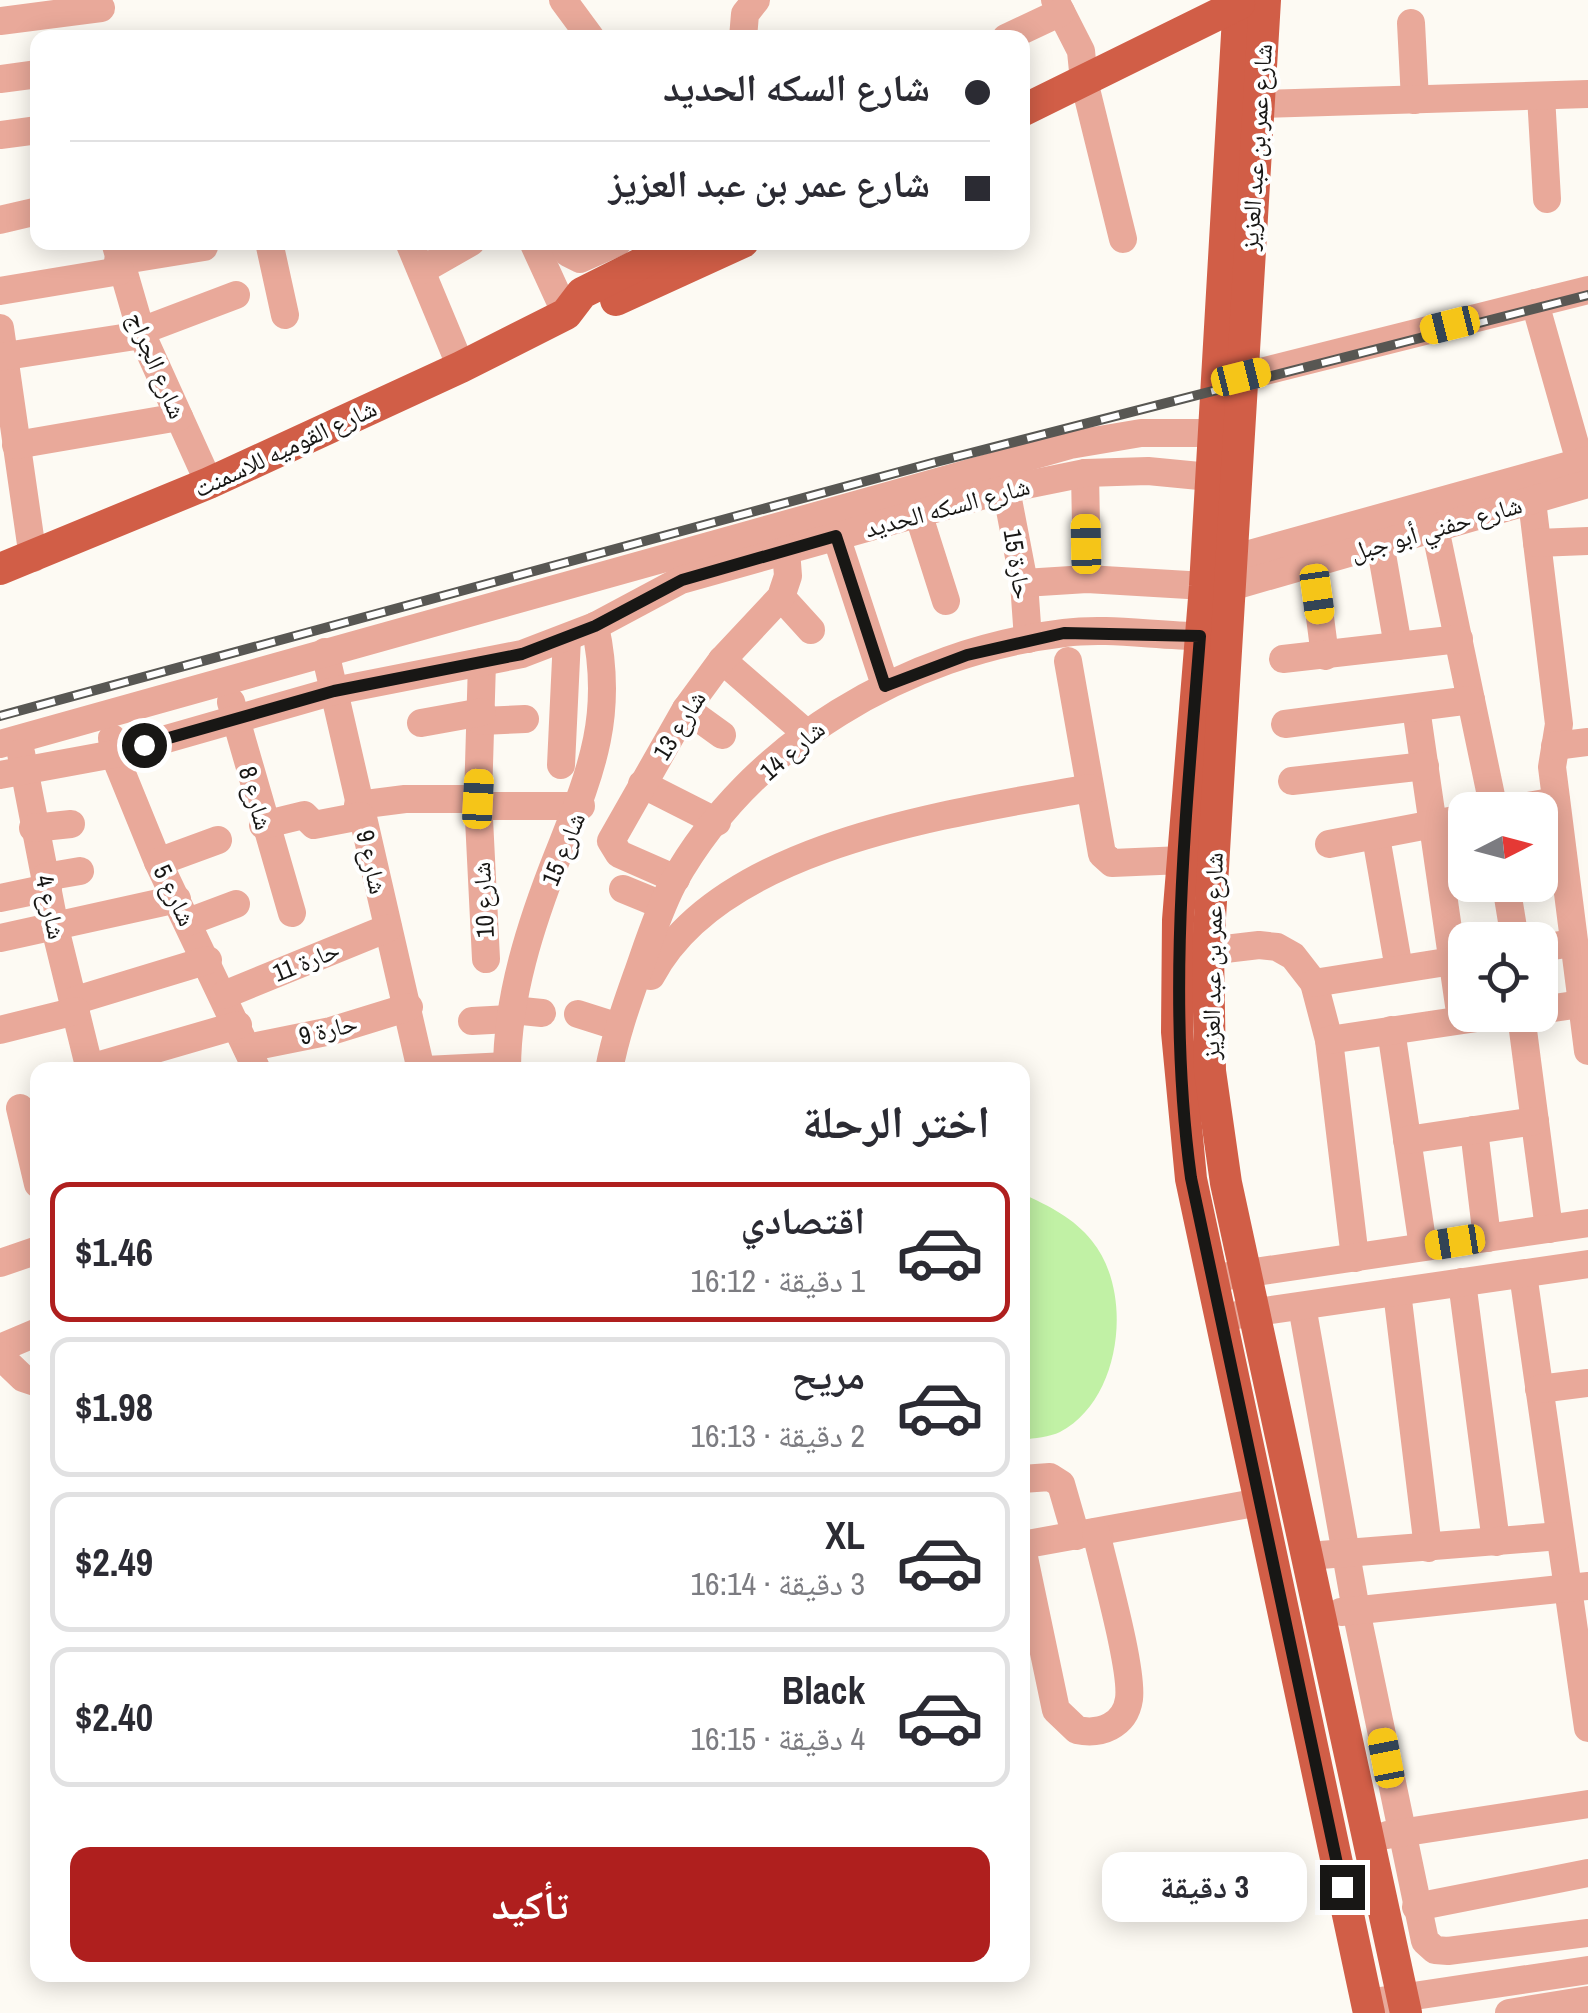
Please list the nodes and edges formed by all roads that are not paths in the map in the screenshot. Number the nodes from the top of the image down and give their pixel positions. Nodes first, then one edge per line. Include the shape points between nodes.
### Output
1 (562, 0) edge
2 (756, 0) edge
3 (1239, 1) edge
4 (102, 4) edge
5 (1058, 6) edge
6 (0, 21) edge
7 (1411, 22) dead end
8 (101, 30) edge
9 (585, 30) edge
10 (744, 30) edge
11 (1019, 30) edge
12 (1084, 70) junction
13 (30, 75) edge
14 (0, 79) edge
15 (1030, 85) edge
16 (1588, 94) edge
17 (1541, 96) junction
18 (1415, 100) junction
19 (1258, 104) junction
20 (1030, 106) edge
21 (30, 131) edge
22 (0, 135) edge
23 (1547, 199) dead end
24 (30, 213) edge
25 (0, 220) edge
26 (1123, 239) dead end
27 (181, 250) edge
28 (271, 250) edge
29 (413, 250) edge
30 (457, 250) edge
31 (536, 250) edge
32 (567, 250) edge
33 (600, 250) edge
34 (668, 250) edge
35 (726, 250) edge
36 (118, 258) edge
37 (422, 270) junction
38 (1588, 290) edge
39 (0, 292) edge
40 (236, 294) dead end
41 (1536, 304) junction
42 (566, 314) junction
43 (285, 315) dead end
44 (0, 328) edge
45 (141, 333) junction
46 (1230, 342) junction
47 (2, 357) edge
48 (462, 367) junction
49 (1241, 377) junction
50 (179, 417) junction
51 (1212, 433) junction
52 (10, 439) edge
53 (1585, 468) edge
54 (1085, 473) junction
55 (1210, 477) junction
56 (210, 483) junction
57 (1006, 489) junction
58 (1532, 500) junction
59 (918, 513) junction
60 (1435, 528) junction
61 (836, 536) junction
62 (1588, 541) edge
63 (1380, 543) junction
64 (1536, 543) junction
65 (786, 550) junction
66 (33, 558) junction
67 (1313, 563) junction
68 (0, 569) edge
69 (1220, 578) junction
70 (1086, 579) junction
71 (1024, 583) junction
72 (781, 597) junction
73 (946, 601) dead end
74 (595, 626) junction
75 (811, 630) dead end
76 (1200, 636) junction
77 (567, 638) junction
78 (1028, 639) junction
79 (1459, 639) junction
80 (1398, 646) junction
81 (325, 652) junction
82 (1326, 656) junction
83 (722, 660) junction
84 (1283, 660) dead end
85 (1068, 661) dead end
86 (482, 662) junction
87 (226, 681) junction
88 (885, 686) junction
89 (334, 691) junction
90 (1471, 700) junction
91 (1416, 708) junction
92 (686, 709) junction
93 (109, 716) junction
94 (481, 716) junction
95 (525, 718) dead end
96 (234, 719) junction
97 (421, 723) dead end
98 (1285, 724) dead end
99 (805, 732) junction
100 (722, 735) dead end
101 (1588, 742) edge
102 (10, 743) edge
103 (1555, 746) junction
104 (114, 754) junction
105 (561, 765) dead end
106 (1425, 766) junction
107 (12, 773) edge
108 (1292, 780) dead end
109 (642, 784) junction
110 (1090, 788) junction
111 (1490, 792) edge
112 (1556, 792) edge
113 (478, 802) junction
114 (580, 806) junction
115 (360, 811) junction
116 (1558, 813) edge
117 (1448, 821) edge
118 (717, 822) junction
119 (70, 824) dead end
120 (1432, 824) junction
121 (263, 825) junction
122 (33, 828) junction
123 (1376, 837) junction
124 (218, 840) dead end
125 (1329, 844) dead end
126 (1183, 860) junction
127 (158, 862) junction
128 (80, 870) dead end
129 (676, 879) junction
130 (46, 883) junction
131 (624, 890) dead end
132 (0, 898) edge
133 (236, 904) dead end
134 (662, 905) junction
135 (183, 910) junction
136 (292, 913) dead end
137 (1452, 922) edge
138 (55, 928) junction
139 (388, 928) junction
140 (0, 938) edge
141 (1578, 938) edge
142 (1208, 951) junction
143 (486, 959) dead end
144 (208, 960) junction
145 (1448, 962) edge
146 (1399, 970) junction
147 (1314, 983) junction
148 (643, 990) dead end
149 (224, 995) junction
150 (1581, 1004) junction
151 (74, 1006) junction
152 (409, 1007) junction
153 (1558, 1007) edge
154 (511, 1014) junction
155 (542, 1014) dead end
156 (578, 1014) dead end
157 (472, 1020) dead end
158 (1448, 1021) edge
159 (619, 1027) junction
160 (0, 1030) edge
161 (1390, 1030) junction
162 (1523, 1032) edge
163 (1330, 1040) junction
164 (247, 1048) edge
165 (1588, 1051) edge
166 (88, 1062) edge
167 (142, 1062) edge
168 (417, 1062) edge
169 (507, 1062) edge
170 (609, 1062) edge
171 (19, 1108) edge
172 (1534, 1121) junction
173 (1474, 1130) junction
174 (1407, 1140) junction
175 (30, 1152) edge
176 (1588, 1223) edge
177 (1549, 1229) junction
178 (1487, 1238) junction
179 (1423, 1248) junction
180 (30, 1253) edge
181 (1356, 1258) junction
182 (0, 1263) edge
183 (1588, 1264) edge
184 (1523, 1274) junction
185 (1228, 1276) junction
186 (1462, 1282) junction
187 (1396, 1292) junction
188 (1302, 1306) junction
189 (1236, 1316) junction
190 (30, 1335) edge
191 (0, 1348) edge
192 (0, 1356) edge
193 (30, 1380) edge
194 (1588, 1383) edge
195 (1539, 1389) junction
196 (1030, 1479) edge
197 (1260, 1502) junction
198 (1086, 1534) junction
199 (1560, 1536) junction
200 (1496, 1542) junction
201 (1030, 1545) edge
202 (1428, 1548) junction
203 (1346, 1554) junction
204 (1308, 1556) junction
205 (1030, 1585) edge
206 (1578, 1587) edge
207 (1356, 1610) junction
208 (1320, 1615) junction
209 (1588, 1728) edge
210 (1588, 1804) edge
211 (1401, 1832) junction
212 (1366, 1839) junction
213 (1588, 1873) edge
214 (1416, 1907) junction
215 (1588, 1933) edge
216 (1588, 1970) edge
217 (1588, 2000) edge
218 (1405, 2005) edge
219 (1367, 2010) edge
220 (1509, 2013) edge

1 - 9 street
2 - 10 street
3 - 12 main road
3 - 19 main road, شارع عمر بن عبد العزيز
3 - 46 main road, شارع عمر بن عبد العزيز
4 - 6 street
4 - 8 street
5 - 11 street
5 - 12 street
7 - 18 street
12 - 15 main road
12 - 20 main road
12 - 26 street
13 - 14 street
16 - 17 street
17 - 18 street
17 - 23 street
18 - 19 street
19 - 46 main road, شارع عمر بن عبد العزيز
21 - 22 street
24 - 25 street
27 - 36 street
28 - 43 street
29 - 37 street
30 - 37 street
31 - 42 street
32 - 33 street via 580,259
34 - 42 main road, شارع القوميه للاسمنت via 582,294
35 - 42 main road, شارع القوميه للاسمنت via 580,317
36 - 39 street
36 - 45 street, شارع الجراج
37 - 48 street
38 - 41 street
40 - 45 street
41 - 49 street
41 - 53 street
42 - 48 main road, شارع القوميه للاسمنت
44 - 47 street
45 - 47 street
45 - 50 street, شارع الجراج
46 - 49 main road, شارع عمر بن عبد العزيز
46 - 51 main road, شارع عمر بن عبد العزيز
47 - 52 street
48 - 56 main road, شارع القوميه للاسمنت
49 - 69 main road, شارع عمر بن عبد العزيز
50 - 52 street
50 - 56 street, شارع الجراج
51 - 55 main road, شارع عمر بن عبد العزيز
51 - 81 street, شارع السكه الحديد via 1140,433 1070,445
52 - 66 street
53 - 58 street, شارع حفني أبو جبل
53 - 69 street, شارع حفني أبو جبل
54 - 55 street, شارع السكه الحديد via 1148,470
54 - 57 street, شارع السكه الحديد
54 - 70 street
55 - 69 main road, شارع عمر بن عبد العزيز
56 - 66 main road, شارع القوميه للاسمنت
57 - 59 street, شارع السكه الحديد
57 - 71 street, حارة 15
58 - 60 street, شارع حفني أبو جبل
58 - 64 street
59 - 61 street, شارع السكه الحديد
59 - 73 street
60 - 63 street, شارع حفني أبو جبل
60 - 79 street
61 - 65 street, شارع السكه الحديد
61 - 88 street
62 - 64 street
63 - 67 street, شارع حفني أبو جبل
63 - 80 street
64 - 103 street via 1559,724
65 - 72 street
65 - 74 street, شارع السكه الحديد via 682,580
66 - 68 main road, شارع القوميه للاسمنت
67 - 69 street, شارع حفني أبو جبل
67 - 82 street
69 - 70 street
69 - 76 main road, شارع عمر بن عبد العزيز
69 - 142 main road, شارع عمر بن عبد العزيز
70 - 71 street
71 - 78 street, حارة 15
72 - 75 street
72 - 83 street, شارع 13
74 - 77 street, شارع السكه الحديد
74 - 114 street, شارع 15 via 600,725
76 - 78 street, شارع 14 via 1086,631
76 - 126 main road, شارع عمر بن عبد العزيز
77 - 86 street, شارع السكه الحديد
77 - 105 street
78 - 88 street, شارع 14
79 - 80 street
79 - 90 street
80 - 82 street
81 - 87 street, شارع السكه الحديد
81 - 89 street, شارع 9
82 - 84 street
83 - 92 street, شارع 13
83 - 99 street
85 - 110 street
86 - 89 street, شارع السكه الحديد
86 - 94 street, شارع 10
87 - 93 street, شارع السكه الحديد
87 - 96 street, شارع 8
88 - 99 street, شارع 14
89 - 96 street, شارع السكه الحديد
89 - 115 street, شارع 9
90 - 91 street
90 - 111 street
91 - 98 street
91 - 106 street
92 - 100 street
92 - 109 street, شارع 13
93 - 102 street, شارع السكه الحديد
93 - 104 street, شارع 5
94 - 95 street
94 - 97 street
94 - 113 street, شارع 10
96 - 104 street, شارع السكه الحديد
96 - 121 street, شارع 8
99 - 118 street, شارع 14
101 - 103 street
102 - 107 street, شارع 4
103 - 112 street
104 - 107 street, شارع السكه الحديد
104 - 127 street, شارع 5
106 - 108 street
106 - 120 street
107 - 122 street, شارع 4
109 - 118 street
109 - 129 street, شارع 13 via 614,833 613,849
110 - 126 street via 1106,858
110 - 148 street via 888,825 784,867 704,912 667,946
113 - 114 street
113 - 115 street
113 - 143 street, شارع 10
114 - 154 street, شارع 15 via 540,906
115 - 121 street via 314,824 304,815
115 - 139 street, شارع 9
116 - 141 street
117 - 120 street
118 - 129 street, شارع 14
119 - 122 street
120 - 123 street
120 - 137 street
121 - 136 street, شارع 8
122 - 130 street, شارع 4
123 - 125 street
123 - 146 street
124 - 127 street
126 - 185 main road, شارع عمر بن عبد العزيز via 1177,976 1181,1109
127 - 135 street, شارع 5
128 - 130 street
129 - 134 street, شارع 14
130 - 132 street
130 - 138 street, شارع 4
131 - 134 street
133 - 135 street
134 - 159 street, شارع 14
135 - 138 street
135 - 144 street, شارع 5
138 - 140 street
138 - 151 street, شارع 4
139 - 149 street, حارة 11
139 - 152 street, شارع 9
141 - 150 street
142 - 147 street via 1277,948 1293,956
142 - 185 main road, شارع عمر بن عبد العزيز via 1210,1072
144 - 149 street, شارع 5
144 - 151 street
145 - 146 street
146 - 147 street
147 - 163 street
149 - 164 street, شارع 5
150 - 153 street
150 - 165 street
151 - 160 street
151 - 166 street, شارع 4
152 - 164 street, حارة 9
152 - 168 street, شارع 9
154 - 155 street
154 - 157 street
154 - 169 street, شارع 15
156 - 159 street
158 - 161 street
159 - 170 street, شارع 14
161 - 163 street
161 - 174 street
162 - 172 street
163 - 181 street
164 - 167 street, حارة 9
171 - 175 street
172 - 173 street
172 - 177 street
173 - 174 street
173 - 178 street
174 - 179 street
176 - 177 street
177 - 178 street
178 - 179 street
179 - 181 street
180 - 182 street
181 - 185 street
183 - 184 street
184 - 186 street
184 - 195 street
185 - 189 main road, شارع عمر بن عبد العزيز
186 - 187 street
186 - 200 street
187 - 188 street
187 - 202 street
188 - 189 street
188 - 203 street
189 - 197 main road, شارع عمر بن عبد العزيز
189 - 204 main road, شارع عمر بن عبد العزيز
190 - 191 street
192 - 193 street
194 - 195 street
195 - 199 street
196 - 198 street via 1050,1477 1062,1484
197 - 198 street
197 - 219 main road, شارع عمر بن عبد العزيز
198 - 201 street
198 - 205 street via 1130,1696 1106,1730 1077,1730 1056,1710
199 - 200 street
199 - 206 street
200 - 202 street
202 - 203 street
203 - 204 street
203 - 207 street
204 - 208 main road, شارع عمر بن عبد العزيز
206 - 207 street
206 - 209 street
207 - 208 street
207 - 211 street
208 - 212 main road, شارع عمر بن عبد العزيز
210 - 211 street
211 - 212 street
211 - 214 street
212 - 218 main road, شارع عمر بن عبد العزيز
213 - 214 street
214 - 215 street via 1425,1942 1435,1950
216 - 218 street
217 - 220 street
218 - 219 street

